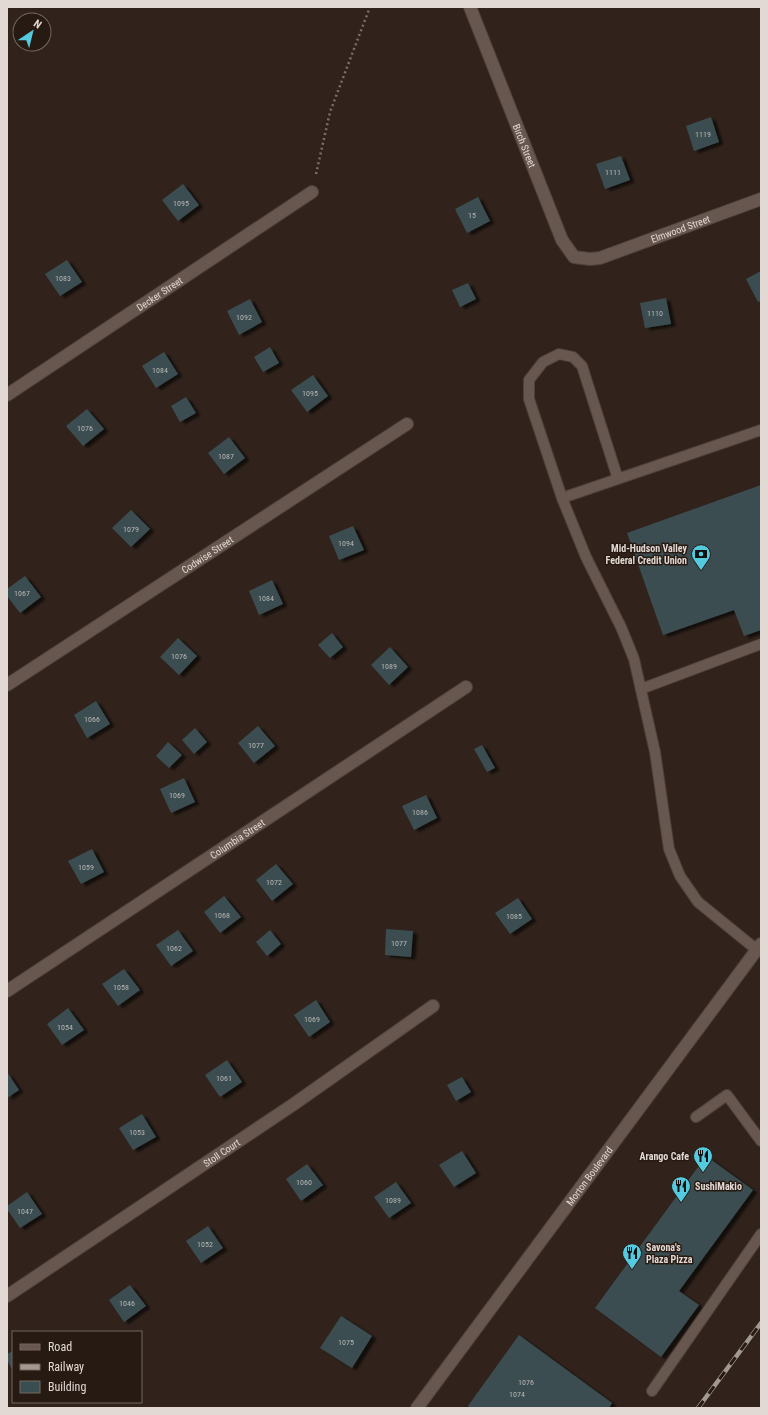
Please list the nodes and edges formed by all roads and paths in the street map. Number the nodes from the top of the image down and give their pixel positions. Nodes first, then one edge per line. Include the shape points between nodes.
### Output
1 (370, 7) edge
2 (470, 7) edge
3 (312, 192) joint
4 (761, 199) edge
5 (600, 258) joint
6 (7, 395) edge
7 (407, 424) dead end
8 (761, 430) edge
9 (618, 479) junction
10 (562, 498) junction
11 (761, 644) edge
12 (7, 686) edge
13 (466, 687) dead end
14 (641, 689) junction
15 (759, 947) edge
16 (7, 991) edge
17 (433, 1006) dead end
18 (696, 1117) dead end
19 (761, 1141) edge
20 (761, 1234) edge
21 (7, 1296) edge
22 (652, 1391) dead end
23 (417, 1408) edge

1 - 3 path via 330,112
2 - 5 street, Birch Street via 562,240 574,258
3 - 6 street, Decker Street
4 - 5 street, Elmwood Street
7 - 12 street, Codwise Street
8 - 9 lane
9 - 10 lane
9 - 10 lane via 582,366 573,356 559,354 543,362 529,380 529,400
10 - 14 lane via 586,557 621,627 634,659
11 - 14 lane
13 - 16 street, Columbia Street
14 - 15 lane via 655,752 669,849 680,876 698,902
15 - 23 street, Morton Boulevard
17 - 21 street, Stoll Court via 294,1104
18 - 19 lane via 727,1095
20 - 22 lane

